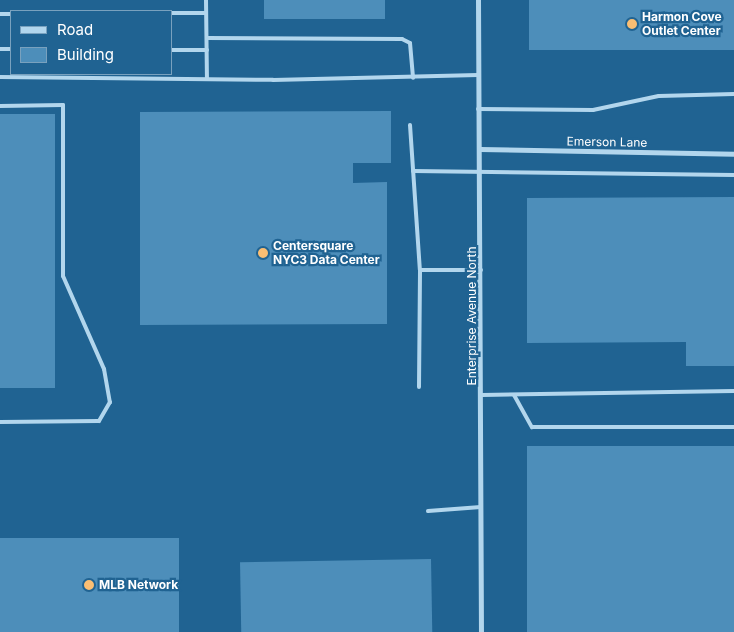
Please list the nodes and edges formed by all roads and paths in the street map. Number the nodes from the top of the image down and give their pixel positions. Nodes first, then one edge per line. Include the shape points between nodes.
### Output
1 (206, 0) edge
2 (478, 0) edge
3 (172, 14) edge
4 (206, 14) junction
5 (207, 38) junction
6 (172, 50) edge
7 (207, 50) junction
8 (478, 75) junction
9 (0, 77) edge
10 (207, 78) junction
11 (413, 78) junction
12 (734, 94) edge
13 (0, 106) edge
14 (478, 109) junction
15 (410, 126) dead end
16 (480, 149) junction
17 (734, 154) edge
18 (414, 171) junction
19 (482, 173) junction
20 (734, 175) edge
21 (420, 270) junction
22 (481, 270) junction
23 (419, 387) dead end
24 (734, 392) edge
25 (514, 394) junction
26 (482, 395) junction
27 (0, 422) edge
28 (734, 427) edge
29 (481, 507) junction
30 (428, 511) dead end
31 (481, 632) edge

1 - 4 lane
2 - 8 street, Enterprise Avenue North
3 - 4 lane
4 - 5 lane
5 - 7 lane
5 - 11 lane via 402,39 410,43
6 - 7 lane
7 - 10 lane
8 - 11 lane
8 - 14 street, Enterprise Avenue North
9 - 10 lane
10 - 11 lane
12 - 14 lane via 659,96 593,110
13 - 27 lane via 63,105 64,276 104,369 110,402 99,421
14 - 16 street, Enterprise Avenue North
15 - 18 lane
16 - 17 street, Emerson Lane
16 - 19 street, Enterprise Avenue North
18 - 19 lane
18 - 21 lane
19 - 20 lane
19 - 22 street, Enterprise Avenue North
21 - 22 lane
21 - 23 lane
22 - 26 street, Enterprise Avenue North
24 - 25 lane
25 - 26 lane
25 - 28 lane via 532,427
26 - 29 street, Enterprise Avenue North
29 - 30 lane
29 - 31 street, Enterprise Avenue North

